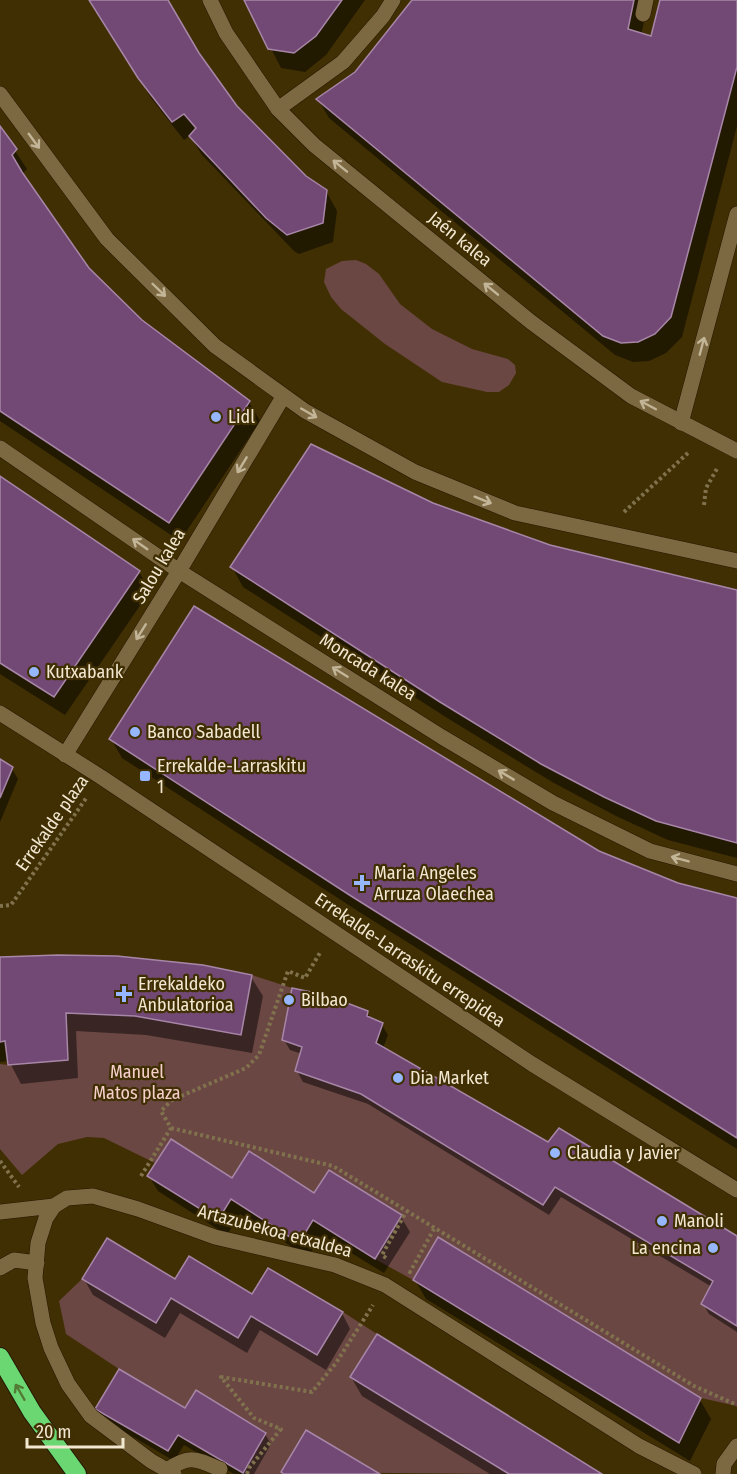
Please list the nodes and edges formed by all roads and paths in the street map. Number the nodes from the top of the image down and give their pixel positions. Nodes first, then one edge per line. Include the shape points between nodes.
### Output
1 (210, 0) edge
2 (393, 0) edge
3 (0, 94) edge
4 (279, 109) junction
5 (737, 214) edge
6 (283, 397) junction
7 (681, 423) junction
8 (701, 432) junction
9 (0, 448) edge
10 (730, 455) edge
11 (704, 505) dead end
12 (621, 516) dead end
13 (737, 561) edge
14 (179, 571) junction
15 (0, 713) edge
16 (65, 755) junction
17 (101, 777) junction
18 (737, 874) edge
19 (0, 906) edge
20 (332, 932) junction
21 (171, 1128) junction
22 (0, 1161) edge
23 (141, 1176) dead end
24 (12, 1178) dead end
25 (737, 1190) edge
26 (54, 1206) junction
27 (0, 1212) edge
28 (406, 1212) junction
29 (434, 1229) junction
30 (37, 1263) junction
31 (397, 1264) junction
32 (0, 1268) edge
33 (386, 1285) junction
34 (0, 1357) edge
35 (737, 1405) edge
36 (737, 1446) edge
37 (220, 1469) dead end
38 (170, 1472) edge
39 (77, 1474) edge
40 (247, 1474) edge
41 (694, 1474) edge
42 (723, 1474) edge

1 - 4 street, Jaén kalea via 226,33
2 - 4 street via 384,16 343,62
3 -> 6 street via 107,239 216,346
7 -> 4 street, Jaén kalea via 631,396 531,322 314,145
7 -> 5 street
6 -> 13 street via 415,472 515,513
6 -> 14 street, Salou kalea
7 - 8 street, Jaén kalea
8 - 10 street, Jaén kalea
8 - 12 path via 697,446
14 -> 9 street, Moncada kalea
10 - 11 path via 706,488
14 -> 16 street, Salou kalea
18 -> 14 street, Moncada kalea via 650,851 553,803
15 - 16 street, Errekalde-Larraskitu errepidea
16 - 17 street, Errekalde-Larraskitu errepidea
17 - 19 path, Errekalde plaza via 11,905
17 - 20 street, Errekalde-Larraskitu errepidea
20 - 21 path via 305,978 288,971 259,1055 246,1068 172,1100 161,1111
20 - 25 street, Errekalde-Larraskitu errepidea via 532,1064
21 - 23 path
21 - 28 path via 333,1167
22 - 24 path
26 - 27 street, Artazubekoa etxaldea
26 - 30 street via 38,1243
26 - 33 street, Artazubekoa etxaldea via 67,1198 93,1196 215,1237 335,1265
28 - 29 path
28 - 31 path via 382,1255
29 - 31 path via 410,1272
29 - 35 path via 694,1386
30 - 32 street via 14,1260
30 - 38 street via 35,1278 43,1323 68,1384 91,1416
31 - 33 path
33 - 40 path via 336,1363 312,1392 220,1377 254,1418 281,1429
33 - 41 street, Artazubekoa etxaldea via 639,1446
39 -> 34 highway via 32,1412
36 - 42 street via 724,1464
37 - 38 street via 188,1459

